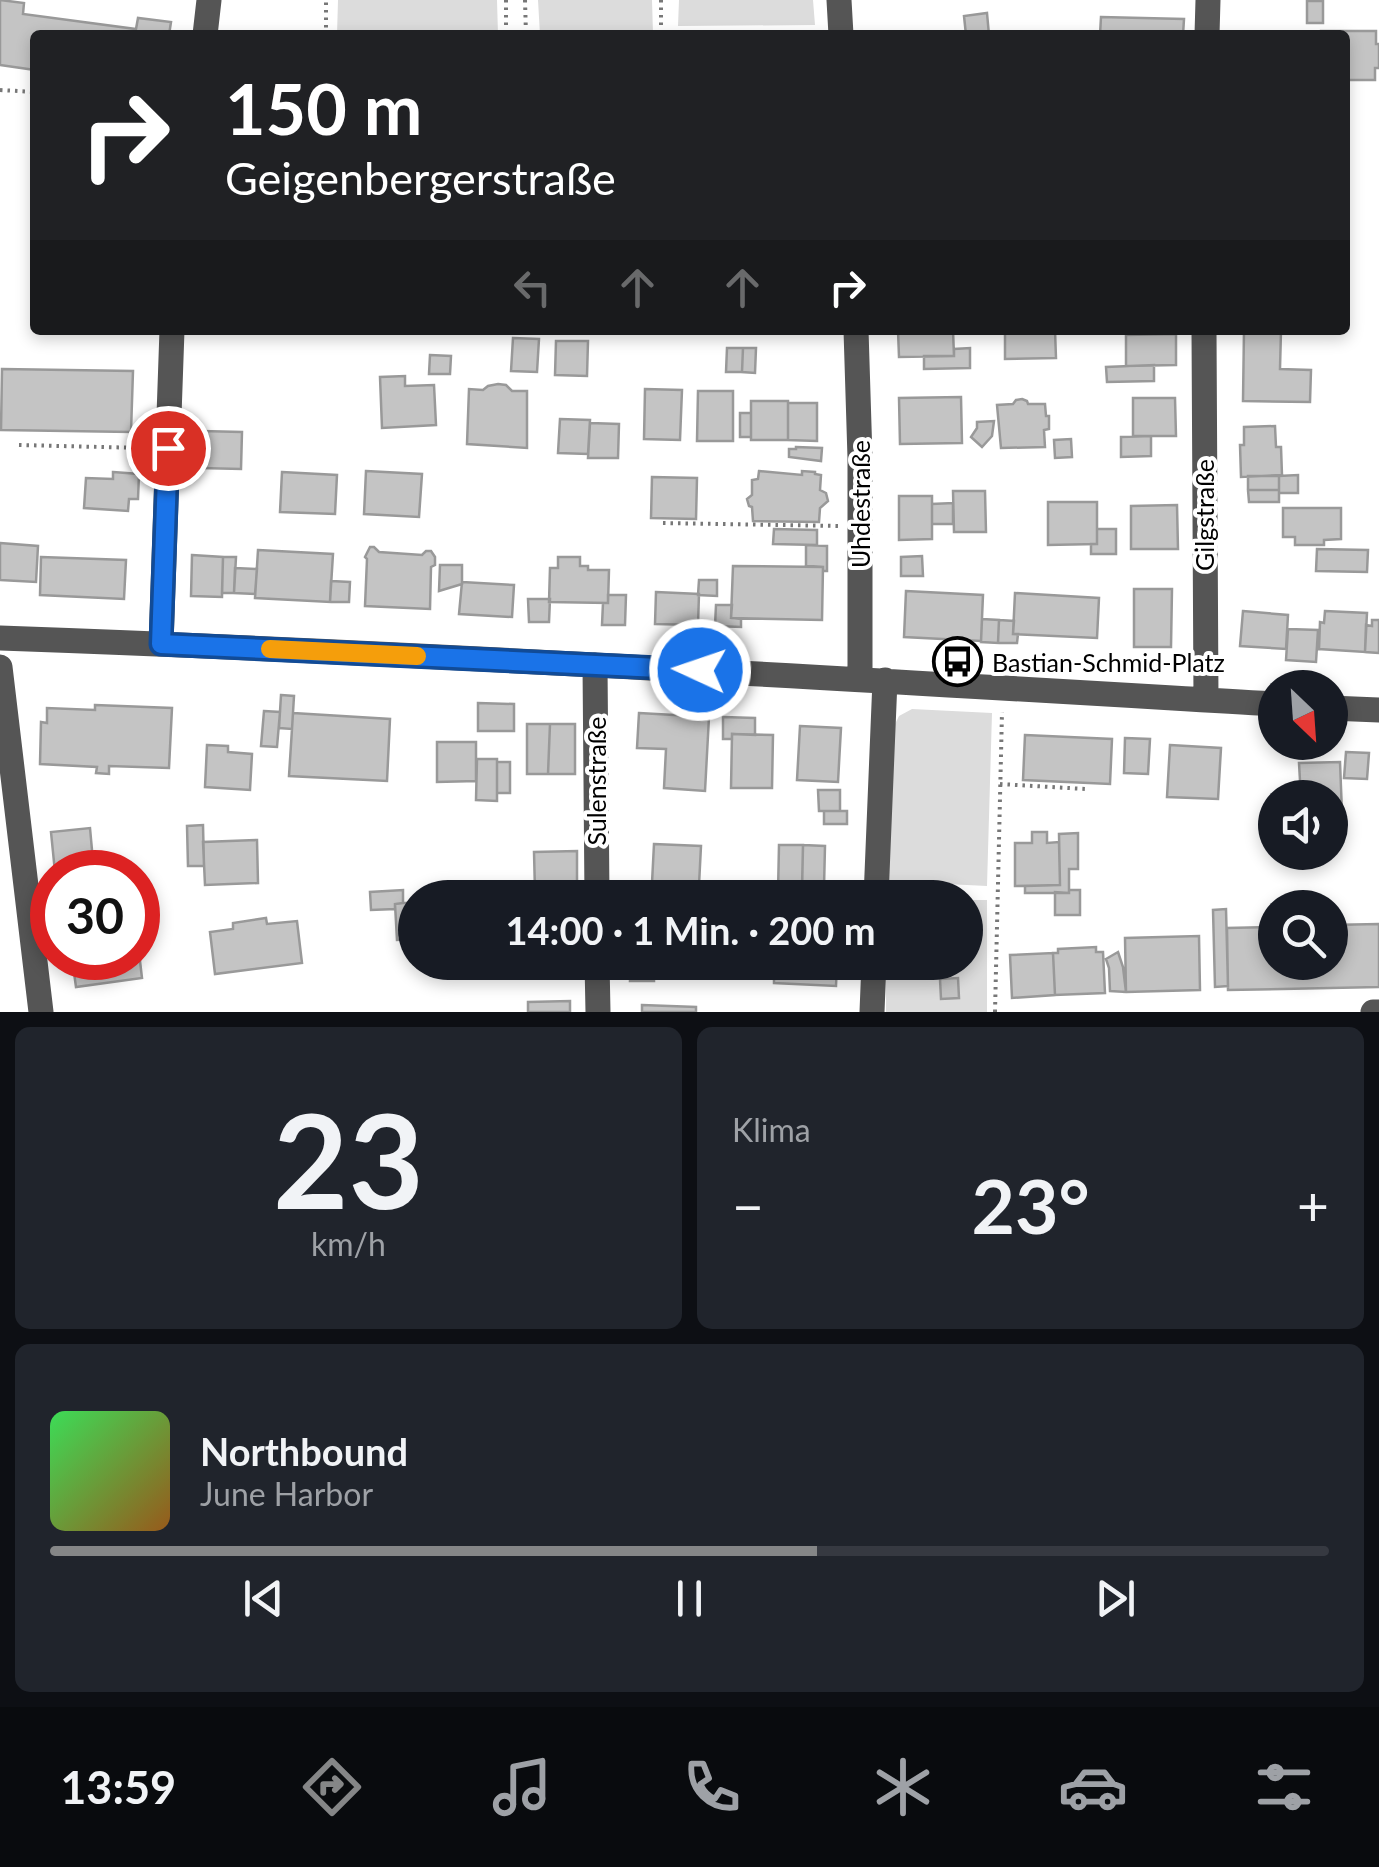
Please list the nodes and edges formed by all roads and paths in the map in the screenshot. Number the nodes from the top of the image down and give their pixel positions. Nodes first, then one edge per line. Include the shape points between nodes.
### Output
1 (209, 0) edge
2 (326, 0) edge
3 (506, 0) edge
4 (524, 0) edge
5 (660, 0) edge
6 (838, 0) edge
7 (1208, 0) edge
8 (206, 30) edge
9 (326, 30) edge
10 (506, 30) edge
11 (526, 30) edge
12 (661, 30) edge
13 (841, 30) edge
14 (1207, 30) edge
15 (0, 90) edge
16 (30, 92) edge
17 (172, 335) edge
18 (856, 335) edge
19 (1204, 335) edge
20 (18, 445) dead end
21 (168, 448) junction
22 (663, 523) dead end
23 (860, 526) junction
24 (0, 638) edge
25 (161, 644) junction
26 (595, 665) junction
27 (0, 667) edge
28 (872, 679) junction
29 (1006, 688) junction
30 (1206, 700) junction
31 (1258, 703) edge
32 (1348, 709) edge
33 (1379, 710) edge
34 (999, 784) junction
35 (1085, 789) dead end
36 (597, 880) edge
37 (876, 880) edge
38 (597, 980) edge
39 (873, 980) edge
40 (41, 1012) edge
41 (598, 1012) edge
42 (872, 1012) edge
43 (995, 1012) edge

1 - 8 street
2 - 9 path
3 - 10 path
4 - 11 path
5 - 12 path
6 - 13 street
7 - 14 street
15 - 16 path
17 - 21 street
18 - 23 street, Uhdestraße
19 - 30 street, Gilgstraße
20 - 21 path
21 - 25 street
22 - 23 path
23 - 28 street, Uhdestraße
24 - 25 street
25 - 26 street
26 - 28 street
26 - 36 street, Sulenstraße
27 - 40 street
28 - 29 street
28 - 37 street
29 - 30 street
29 - 34 path
30 - 31 street
32 - 33 street
34 - 35 path
34 - 43 path
38 - 41 street
39 - 42 street

